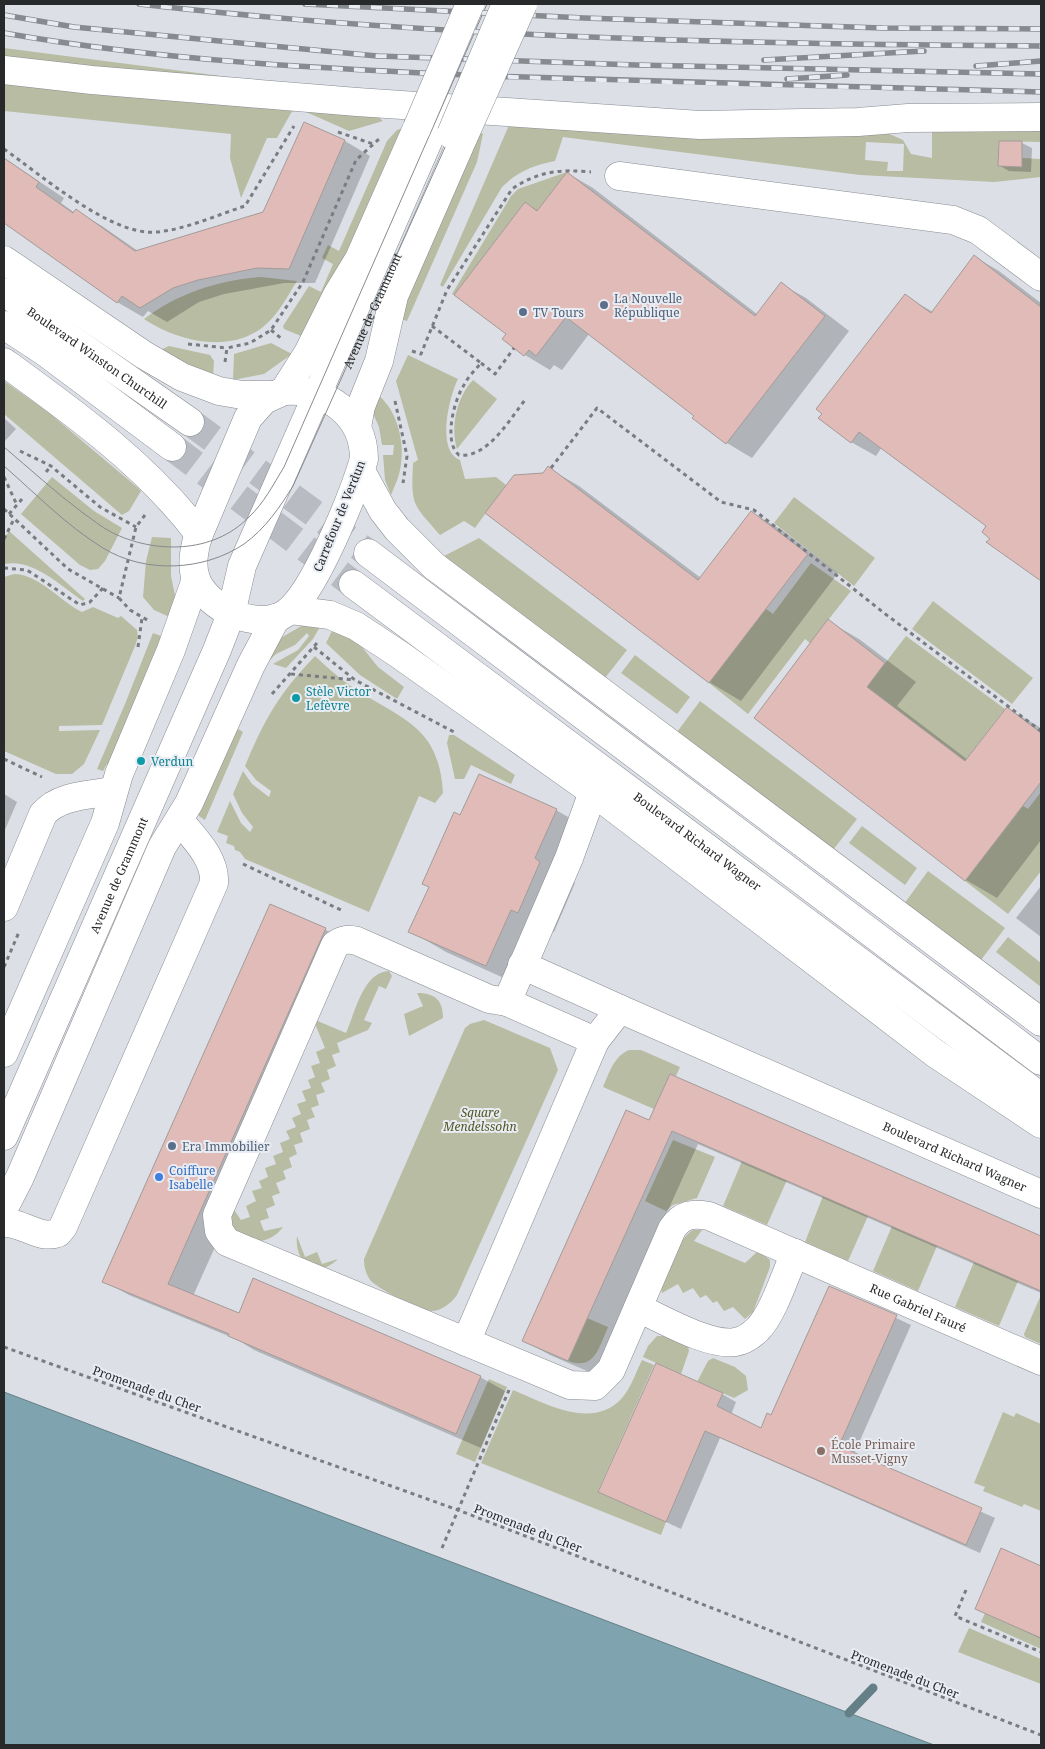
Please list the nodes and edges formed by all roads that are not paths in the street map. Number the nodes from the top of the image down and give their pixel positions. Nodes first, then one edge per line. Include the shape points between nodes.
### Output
1 (470, 4) edge
2 (487, 4) edge
3 (506, 4) edge
4 (522, 4) edge
5 (4, 70) edge
6 (1041, 118) edge
7 (441, 132) junction
8 (619, 176) dead end
9 (4, 260) edge
10 (1041, 277) edge
11 (4, 292) edge
12 (4, 325) edge
13 (4, 362) edge
14 (278, 393) junction
15 (324, 397) junction
16 (190, 422) tunnel mouth
17 (357, 427) junction
18 (172, 447) tunnel mouth
19 (361, 470) junction
20 (199, 534) junction
21 (368, 553) tunnel mouth
22 (196, 579) junction
23 (353, 584) tunnel mouth
24 (231, 614) junction
25 (283, 614) junction
26 (113, 791) junction
27 (593, 792) junction
28 (180, 821) junction
29 (4, 907) edge
30 (522, 965) junction
31 (506, 1002) junction
32 (620, 1009) junction
33 (1041, 1022) edge
34 (595, 1041) junction
35 (4, 1052) edge
36 (1041, 1061) edge
37 (1041, 1097) edge
38 (1041, 1124) edge
39 (4, 1136) edge
40 (1041, 1194) edge
41 (4, 1208) edge
42 (4, 1223) edge
43 (795, 1253) junction
44 (638, 1308) junction
45 (466, 1342) junction
46 (1041, 1361) edge

1 - 7 main road, Avenue de Grammont, bridge
2 - 7 main road, Avenue de Grammont
3 - 7 main road, Avenue de Grammont, bridge
4 - 7 main road, Avenue de Grammont, bridge
5 - 6 main road via 347,101 700,125 908,118
7 - 14 main road, Avenue de Grammont via 359,258 308,353
7 - 15 main road, Avenue de Grammont
7 - 17 main road, Avenue de Grammont via 379,361 361,406
8 - 10 main road via 953,220 978,230
9 - 14 main road via 182,377 219,391 242,395
11 - 16 main road, Boulevard Winston Churchill
12 - 18 main road
13 - 20 main road via 66,407 125,458 164,493
14 - 15 main road
14 - 20 main road via 256,407 248,418
15 - 17 main road, Carrefour de Verdun via 343,410
15 - 24 main road, Avenue de Grammont via 258,571
17 - 19 main road, Carrefour de Verdun via 364,448
19 - 25 main road, Carrefour de Verdun via 311,584 302,599
19 - 33 main road via 383,511 434,566
20 - 22 main road via 194,550
21 - 36 main road
22 - 24 main road via 213,601
22 - 26 main road via 171,650
23 - 37 main road, Boulevard Richard Wagner
24 - 25 main road via 252,618
24 - 39 main road, Avenue de Grammont
25 - 27 main road via 330,616 356,626
25 - 28 main road via 251,665
26 - 29 main road via 49,806
26 - 35 main road via 105,823
27 - 30 main road
27 - 38 main road via 936,1054
28 - 41 main road via 162,846 36,1141
28 - 42 main road via 207,856 215,874 214,883 155,1019 63,1227 58,1233 45,1235 17,1224
30 - 31 main road
30 - 32 main road, Boulevard Richard Wagner
31 - 34 main road
31 - 45 main road via 489,1000 357,941 347,939 335,945 217,1215 218,1231 227,1242
32 - 34 main road
32 - 40 main road, Boulevard Richard Wagner
34 - 45 main road
43 - 44 main road via 762,1323 749,1337 736,1342 710,1339
43 - 44 main road, Rue Gabriel Fauré via 709,1216 692,1214 683,1217 672,1229
43 - 46 main road, Rue Gabriel Fauré
44 - 45 main road, Rue Gabriel Fauré via 611,1370 595,1386 570,1385

